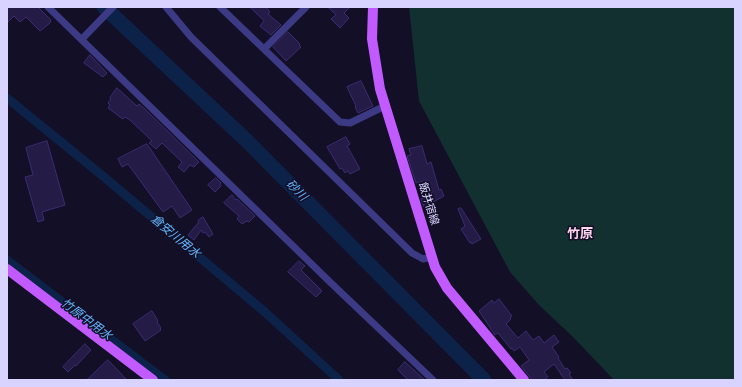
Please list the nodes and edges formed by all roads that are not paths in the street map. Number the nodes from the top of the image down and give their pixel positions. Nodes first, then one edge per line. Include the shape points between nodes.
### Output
1 (48, 7) edge
2 (113, 7) edge
3 (166, 7) edge
4 (220, 7) edge
5 (306, 7) edge
6 (373, 7) edge
7 (82, 39) junction
8 (264, 49) junction
9 (385, 106) junction
10 (432, 257) junction
11 (7, 269) edge
12 (153, 380) edge
13 (433, 380) edge
14 (524, 380) edge

1 - 7 street
2 - 7 street
3 - 10 street via 191,37 412,254 423,259
4 - 8 street
5 - 8 street
6 - 9 main road, 飯井宿線 via 374,58
7 - 13 street via 325,278
8 - 9 street via 340,122 350,123
9 - 10 main road, 飯井宿線
10 - 14 main road, 飯井宿線 via 447,288
11 - 12 main road

